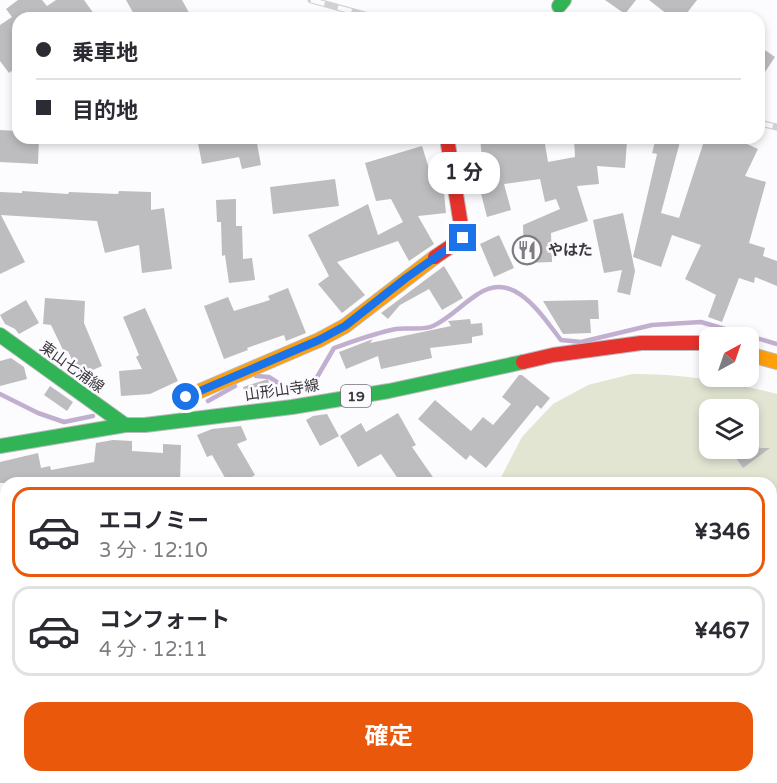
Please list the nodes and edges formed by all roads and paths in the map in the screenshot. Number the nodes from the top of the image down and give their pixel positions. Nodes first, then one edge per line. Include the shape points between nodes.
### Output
1 (448, 144) edge
2 (0, 335) edge
3 (699, 343) edge
4 (759, 357) edge
5 (777, 362) edge
6 (186, 397) dead end
7 (125, 425) junction
8 (0, 446) edge

1 - 6 main road via 463,238 345,326
2 - 7 main road, 東山七浦線
3 - 7 main road, 山形山寺線 / 19 via 651,343 553,355 378,393 292,407
4 - 5 main road
7 - 8 main road, 山形山寺線 / 19

